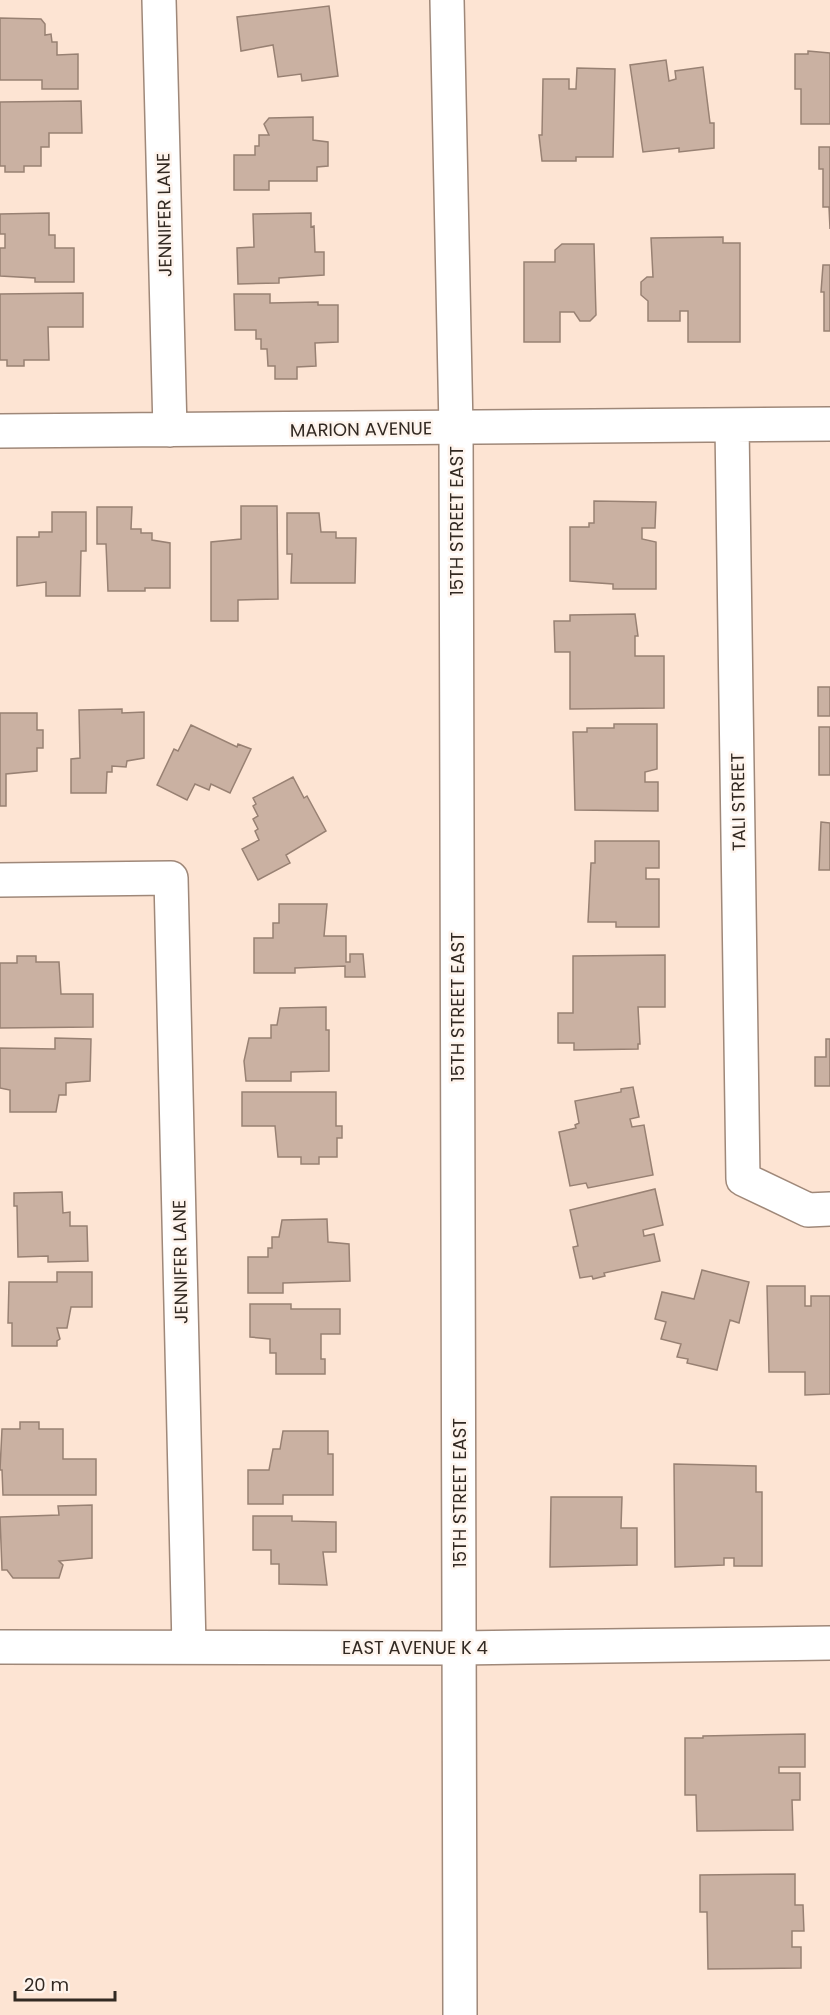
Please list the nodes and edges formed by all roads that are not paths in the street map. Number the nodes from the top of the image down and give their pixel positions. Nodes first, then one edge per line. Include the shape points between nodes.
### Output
1 (159, 0) edge
2 (447, 0) edge
3 (830, 424) edge
4 (732, 425) junction
5 (456, 428) junction
6 (170, 430) junction
7 (0, 431) edge
8 (0, 880) edge
9 (830, 1209) edge
10 (830, 1643) edge
11 (0, 1647) edge
12 (189, 1647) junction
13 (459, 1648) junction
14 (460, 2015) edge

1 - 6 street, JENNIFER LANE
2 - 5 street, 15TH STREET EAST
3 - 4 street, MARION AVENUE
4 - 5 street, MARION AVENUE
4 - 9 street, TALI STREET via 743,1179 808,1210
5 - 6 street, MARION AVENUE
5 - 13 street, 15TH STREET EAST
6 - 7 street, MARION AVENUE
8 - 12 street, JENNIFER LANE via 171,878
10 - 13 street, EAST AVENUE K 4
11 - 12 street, EAST AVENUE K 4
12 - 13 street, EAST AVENUE K 4
13 - 14 street, 15TH STREET EAST

